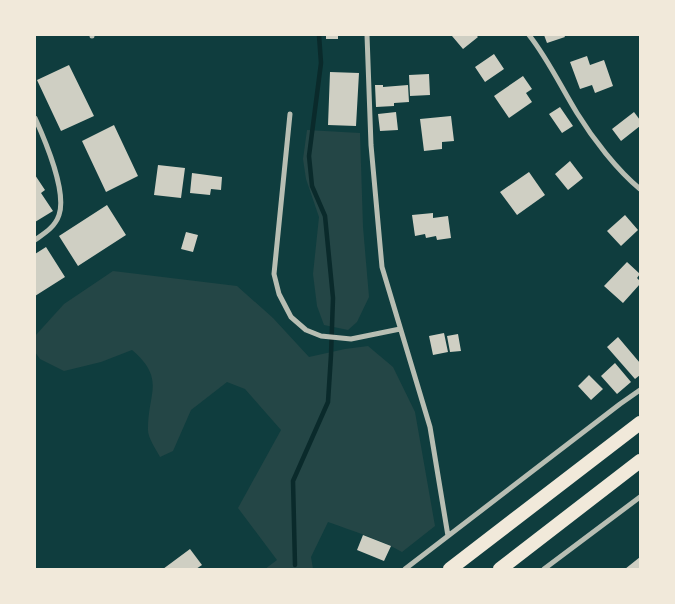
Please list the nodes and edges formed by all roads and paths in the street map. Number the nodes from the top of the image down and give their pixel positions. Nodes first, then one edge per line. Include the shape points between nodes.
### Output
1 (367, 35) edge
2 (528, 35) edge
3 (290, 114) dead end
4 (35, 118) edge
5 (640, 190) edge
6 (35, 240) edge
7 (400, 329) junction
8 (640, 390) edge
9 (640, 422) edge
10 (640, 461) edge
11 (640, 497) edge
12 (448, 536) junction
13 (405, 569) edge
14 (450, 569) edge
15 (500, 569) edge
16 (544, 569) edge

1 - 7 street via 371,145 382,267
2 - 5 street via 605,153
3 - 7 street via 274,274 279,294 291,317 306,330 321,336 351,339
4 - 6 street via 49,148 60,196 59,214 51,228
7 - 12 street via 430,427
8 - 12 street
9 - 14 highway
10 - 15 highway
11 - 16 street
12 - 13 street

